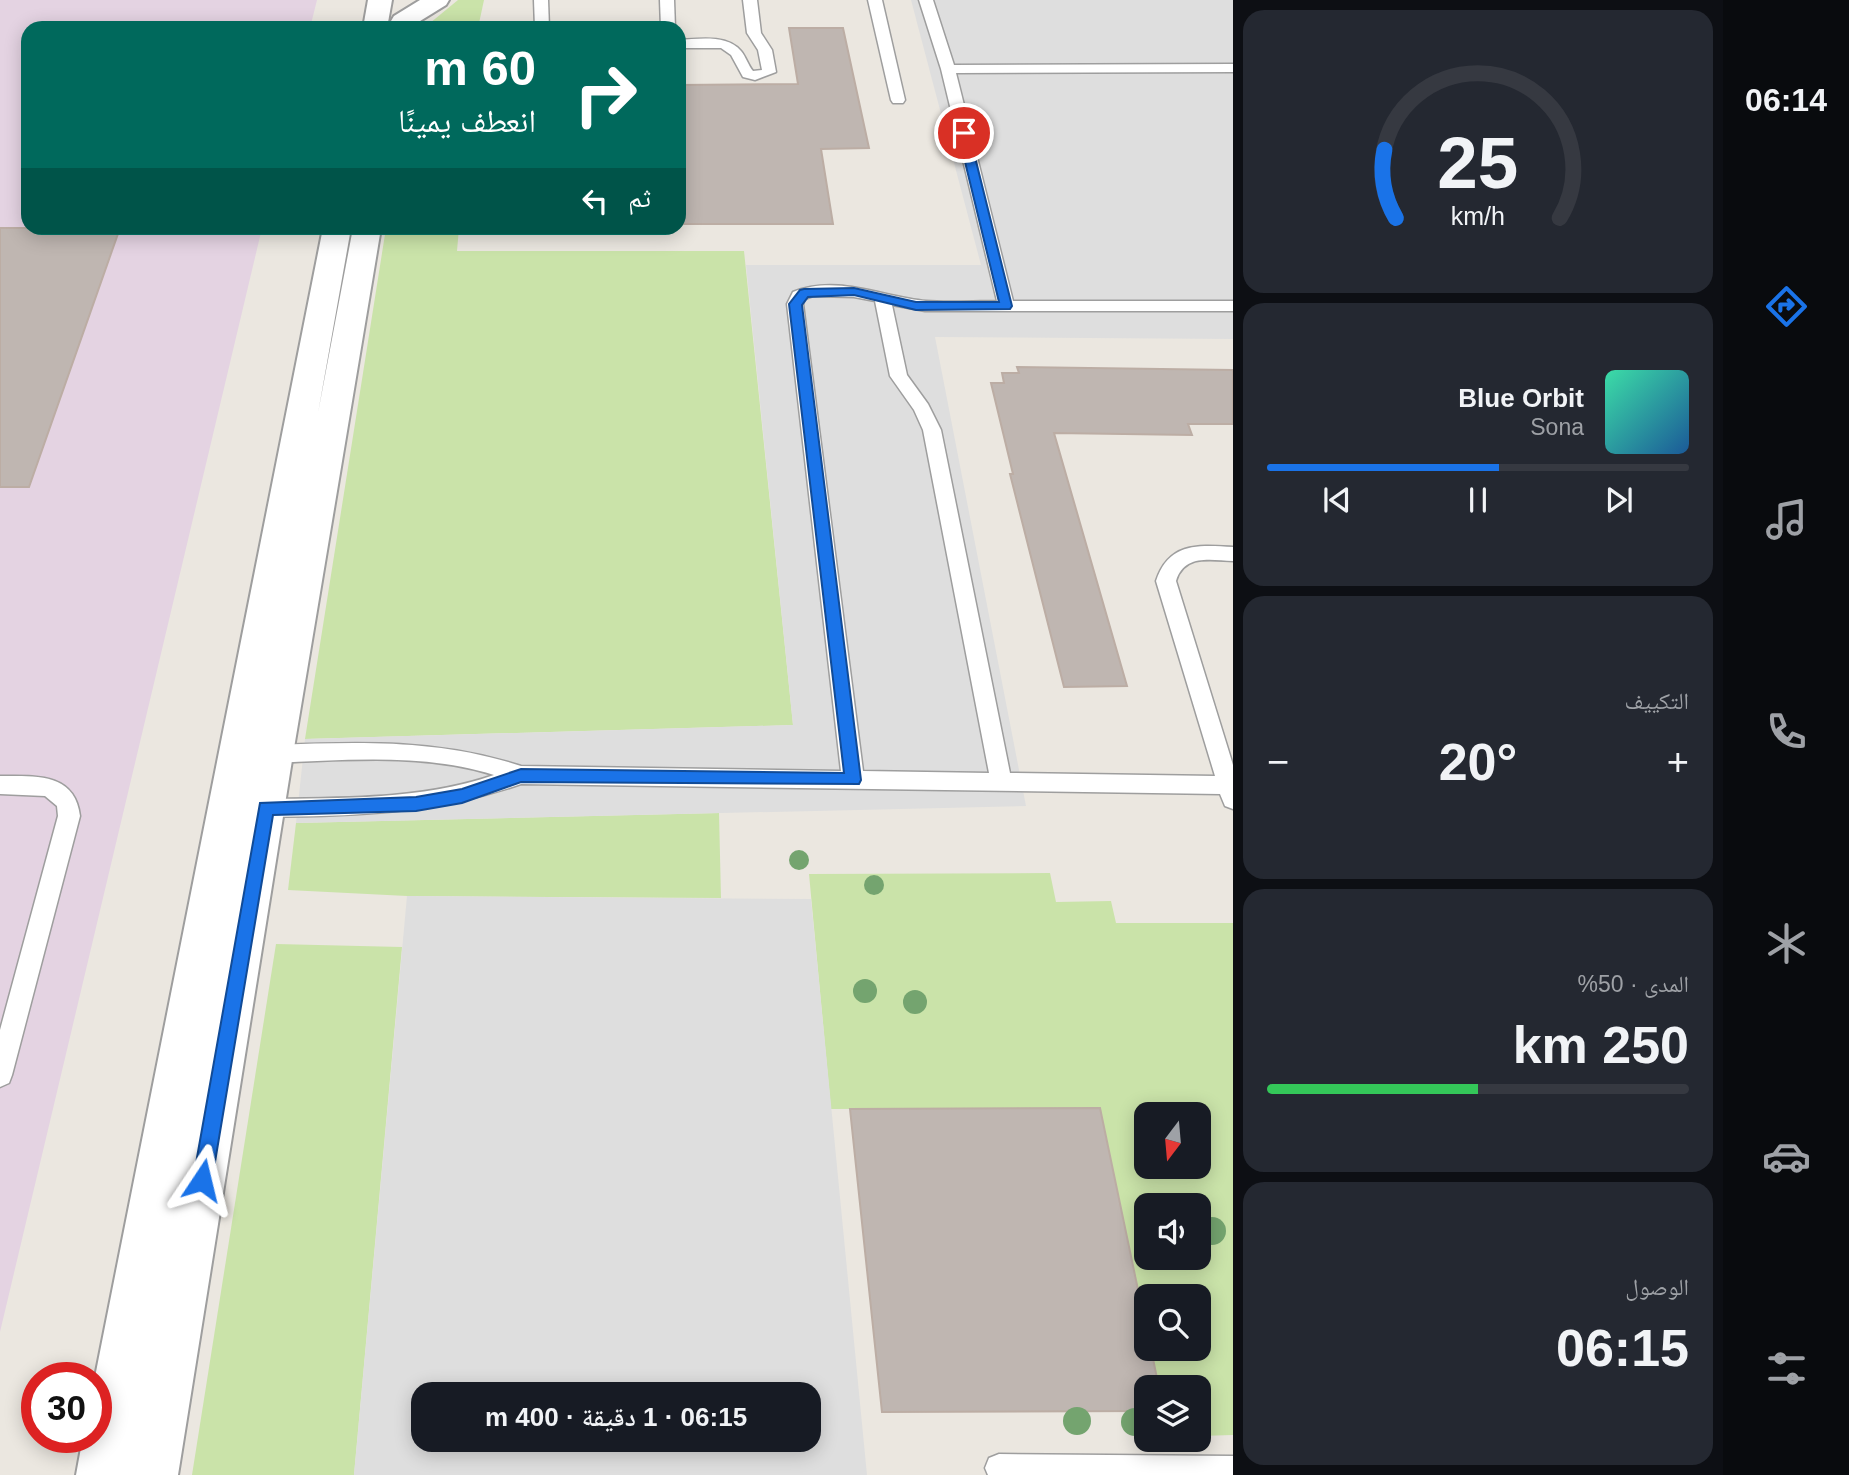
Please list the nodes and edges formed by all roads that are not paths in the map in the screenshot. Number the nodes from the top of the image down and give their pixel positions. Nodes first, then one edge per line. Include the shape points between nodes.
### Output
1 (380, 0) edge
2 (437, 0) edge
3 (541, 0) edge
4 (667, 0) edge
5 (750, 0) edge
6 (875, 0) edge
7 (926, 0) edge
8 (404, 16) edge
9 (376, 21) edge
10 (542, 21) edge
11 (668, 21) edge
12 (686, 44) edge
13 (1233, 68) edge
14 (948, 69) junction
15 (898, 100) dead end
16 (336, 235) edge
17 (366, 235) edge
18 (882, 297) junction
19 (1006, 306) junction
20 (1233, 306) edge
21 (1233, 554) edge
22 (256, 755) junction
23 (521, 775) junction
24 (853, 780) junction
25 (1001, 781) junction
26 (0, 785) edge
27 (1231, 793) edge
28 (247, 808) junction
29 (0, 1075) edge
30 (999, 1468) dead end
31 (1233, 1470) edge
32 (102, 1475) edge
33 (152, 1475) edge

1 - 9 street
2 - 8 street
3 - 10 lane
4 - 11 lane
5 - 12 lane via 754,33 765,50 769,72 748,74 729,47
6 - 15 lane
7 - 14 lane
13 - 14 lane
14 - 19 lane
16 - 22 street
17 - 22 street
18 - 19 lane via 916,306
18 - 24 lane via 811,291 799,296 796,304
18 - 25 lane via 899,376 932,430
19 - 20 lane
21 - 27 lane via 1189,554 1176,559 1166,581
22 - 23 lane via 403,750 467,758
22 - 28 street
23 - 24 lane
23 - 28 lane via 462,796 401,806
24 - 25 lane
25 - 27 lane
26 - 29 lane via 38,786 62,793 70,804
28 - 32 street
28 - 33 street
30 - 31 lane

